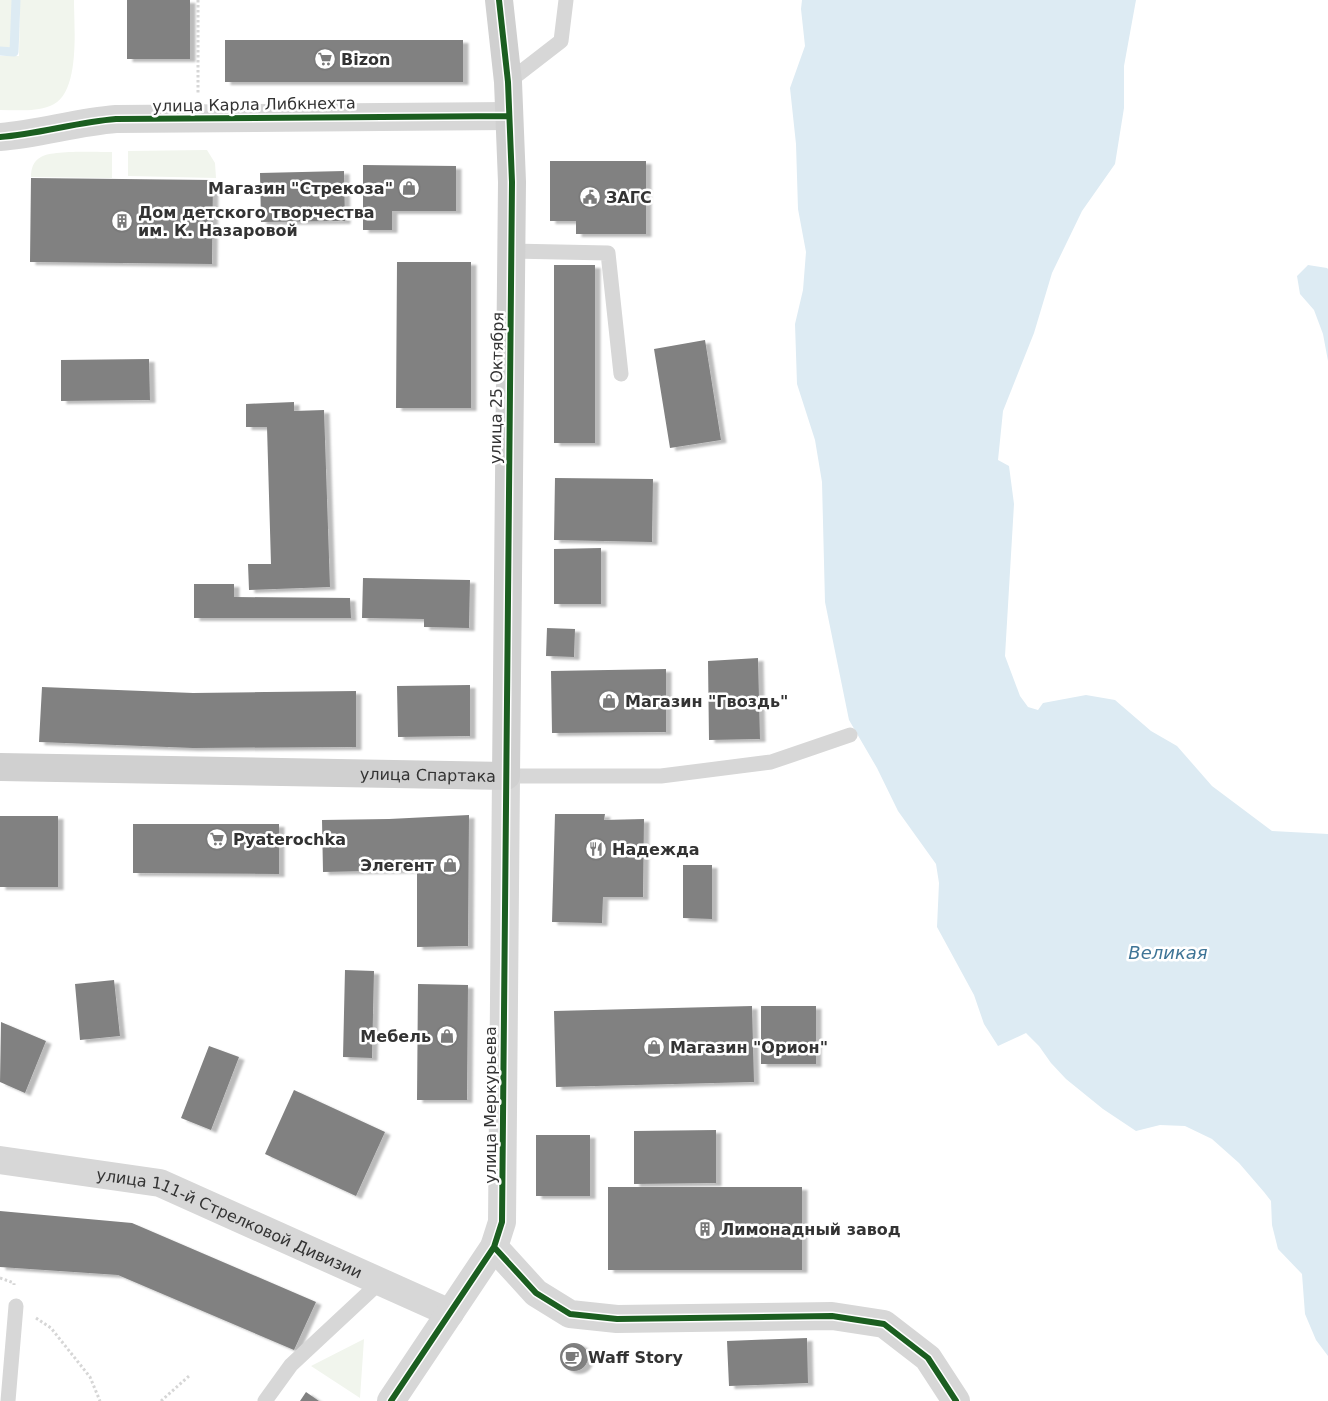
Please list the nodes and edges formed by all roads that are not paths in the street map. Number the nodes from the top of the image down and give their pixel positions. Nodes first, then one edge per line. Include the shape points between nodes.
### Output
1 (499, 0) edge
2 (566, 0) edge
3 (508, 82) junction
4 (509, 116) junction
5 (0, 137) edge
6 (511, 251) junction
7 (621, 374) dead end
8 (850, 735) dead end
9 (0, 767) edge
10 (506, 776) junction
11 (0, 1160) edge
12 (494, 1247) junction
13 (380, 1282) junction
14 (16, 1306) road end
15 (450, 1313) junction
16 (8, 1401) edge
17 (265, 1401) edge
18 (391, 1401) edge
19 (956, 1401) edge

1 - 3 street, улица 25 Октября
2 - 3 lane via 561,41
3 - 4 street, улица 25 Октября
4 - 5 street, улица Карла Либкнехта via 90,121
4 - 6 street, улица 25 Октября
6 - 7 lane via 608,253
6 - 10 street, улица 25 Октября
8 - 10 lane, улица Спартака via 771,762 661,776
9 - 10 street, улица Спартака
10 - 12 street, улица Меркурьева via 503,1189 502,1222
11 - 13 street, улица 111-й Стрелковой Дивизии via 160,1183
12 - 15 street, улица Меркурьева
12 - 19 street via 536,1293 570,1314 617,1319 832,1316 884,1324 928,1358
13 - 15 street, улица 111-й Стрелковой Дивизии
13 - 17 lane via 291,1365
14 - 16 lane
15 - 18 street, улица Меркурьева

